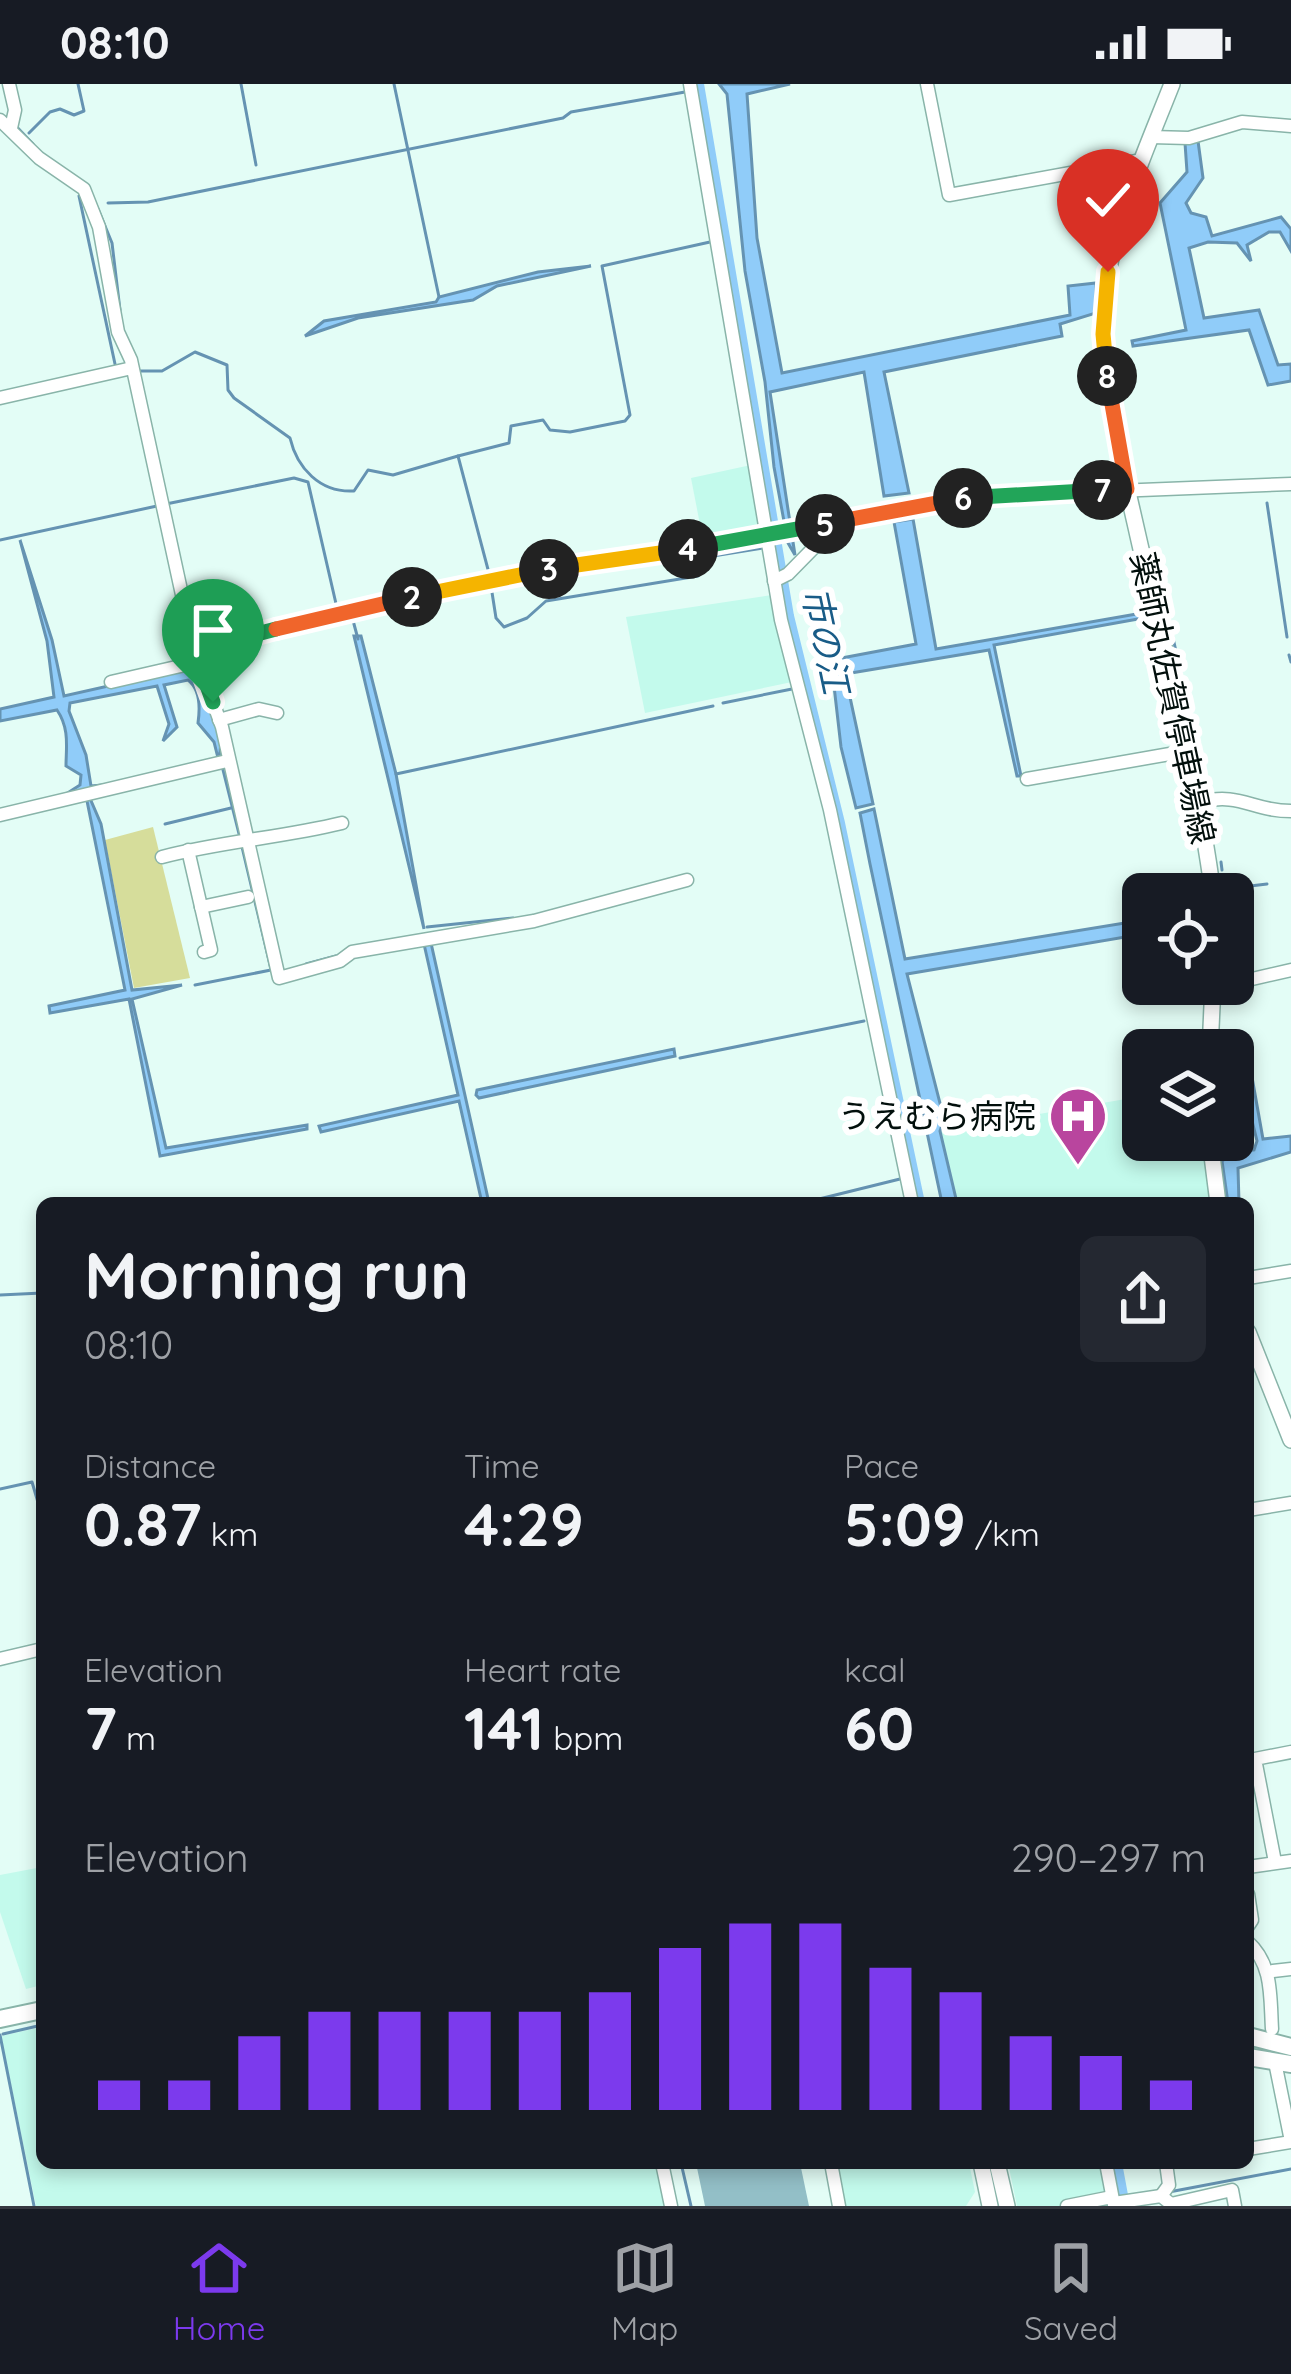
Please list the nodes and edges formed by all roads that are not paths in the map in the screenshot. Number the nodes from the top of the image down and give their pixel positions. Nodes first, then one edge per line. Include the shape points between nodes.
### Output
1 (9, 84) edge
2 (690, 84) edge
3 (927, 84) edge
4 (1172, 84) edge
5 (8, 122) edge
6 (1291, 126) edge
7 (1151, 137) junction
8 (1142, 160) junction
9 (132, 368) junction
10 (0, 398) edge
11 (1291, 484) edge
12 (1127, 489) junction
13 (842, 519) junction
14 (767, 544) junction
15 (781, 578) junction
16 (196, 656) junction
17 (111, 682) dead end
18 (277, 713) dead end
19 (219, 720) junction
20 (1187, 751) junction
21 (221, 762) junction
22 (1028, 779) dead end
23 (1199, 802) junction
24 (1291, 811) edge
25 (0, 815) edge
26 (343, 824) dead end
27 (242, 839) junction
28 (188, 850) junction
29 (162, 856) dead end
30 (1211, 873) edge
31 (687, 880) dead end
32 (248, 897) dead end
33 (202, 908) junction
34 (204, 952) dead end
35 (1291, 970) edge
36 (1254, 978) edge
37 (1213, 1161) edge
38 (910, 1197) edge
39 (1217, 1197) edge
40 (1291, 1270) edge
41 (1254, 1277) edge
42 (1254, 1347) edge
43 (1291, 1440) edge
44 (1291, 1503) edge
45 (1254, 1509) edge
46 (36, 1650) edge
47 (0, 1659) edge
48 (1291, 1752) edge
49 (1254, 1759) edge
50 (1254, 1773) edge
51 (1291, 1861) edge
52 (1275, 1862) junction
53 (1254, 1866) edge
54 (1254, 1948) edge
55 (1291, 1969) edge
56 (1273, 1971) dead end
57 (36, 2000) edge
58 (0, 2008) edge
59 (36, 2011) edge
60 (0, 2019) edge
61 (1272, 2029) dead end
62 (1254, 2038) edge
63 (1291, 2047) edge
64 (1283, 2063) edge
65 (1291, 2142) edge
66 (1254, 2148) edge
67 (663, 2169) edge
68 (832, 2169) edge
69 (982, 2169) edge
70 (998, 2169) edge
71 (1108, 2169) edge
72 (1165, 2169) edge
73 (1162, 2193) junction
74 (1121, 2202) edge
75 (671, 2206) edge
76 (839, 2206) edge
77 (990, 2206) edge
78 (1007, 2206) edge
79 (1067, 2206) edge
80 (1235, 2206) edge

1 - 5 street
2 - 14 street
3 - 8 street via 949,195
4 - 7 main road, 薬師丸佐賀停車場線
5 - 9 street via 39,158 84,190
6 - 7 street via 1242,122 1191,137
7 - 8 main road, 薬師丸佐賀停車場線
8 - 12 main road, 薬師丸佐賀停車場線 via 1108,272 1103,334
9 - 10 street
9 - 16 street
11 - 12 street
12 - 13 street via 968,497
12 - 20 main road, 薬師丸佐賀停車場線
13 - 14 street
13 - 15 street
14 - 15 street
14 - 16 street via 490,581 343,611
15 - 38 street
16 - 17 street
16 - 19 street
18 - 19 street
19 - 21 street
20 - 22 street
20 - 23 main road, 薬師丸佐賀停車場線
21 - 25 street
21 - 27 street
23 - 24 street via 1227,796 1262,811
23 - 30 main road, 薬師丸佐賀停車場線
26 - 27 street
27 - 28 street
27 - 31 street via 279,978 352,952 533,921
28 - 29 street
28 - 33 street
32 - 33 street
33 - 34 street via 212,950
35 - 36 street
37 - 39 main road
40 - 41 street
42 - 43 main road
44 - 45 street
46 - 47 street
48 - 49 street
50 - 52 street
51 - 52 street
52 - 53 street
54 - 61 street via 1268,1972
55 - 56 street
57 - 58 highway
59 - 60 highway
62 - 63 highway
64 - 65 street
65 - 66 street
67 - 75 street
68 - 76 street
69 - 77 main road
70 - 78 main road
71 - 74 street
72 - 73 street
73 - 74 street
73 - 80 street via 1171,2204 1232,2190
74 - 79 street

